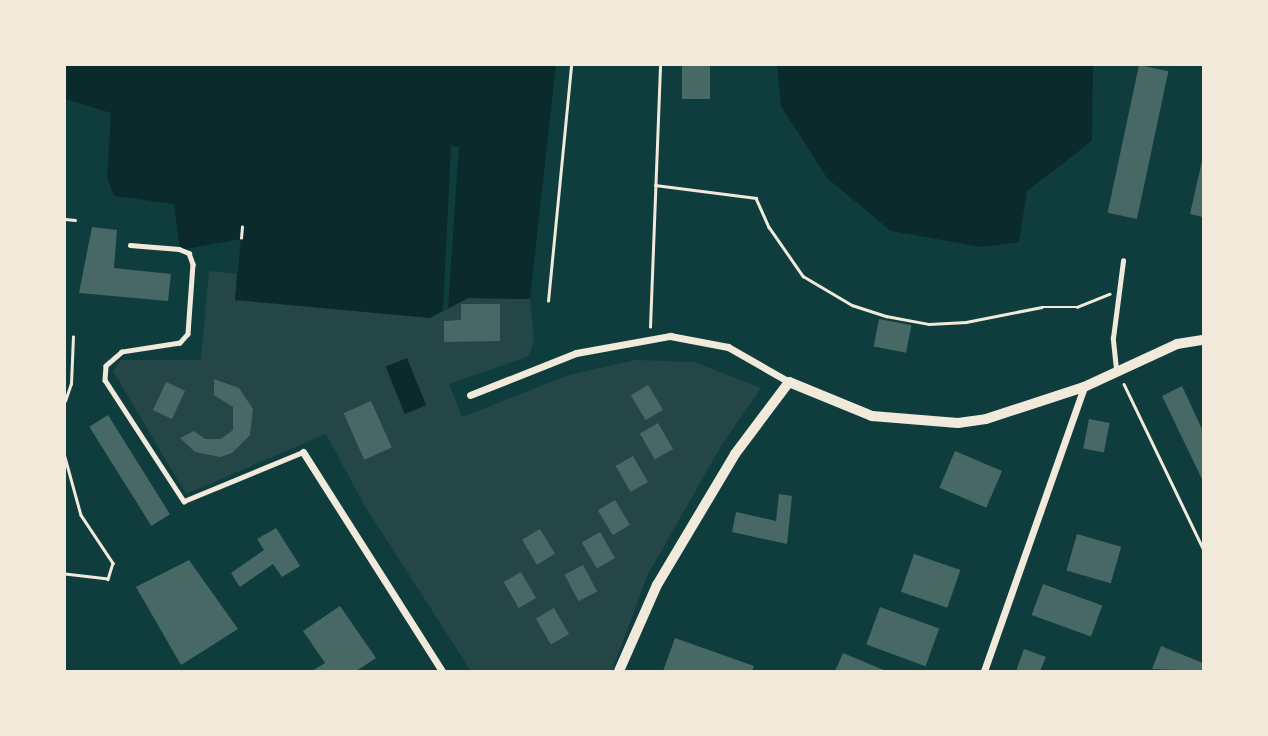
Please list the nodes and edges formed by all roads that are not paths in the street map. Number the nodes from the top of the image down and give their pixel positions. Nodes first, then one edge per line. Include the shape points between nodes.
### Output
1 (131, 245) dead end
2 (1123, 261) dead end
3 (1203, 340) edge
4 (1116, 369) junction
5 (789, 382) junction
6 (1084, 387) junction
7 (470, 395) dead end
8 (303, 452) joint
9 (442, 671) edge
10 (619, 671) edge
11 (985, 671) edge

1 - 8 lane via 178,249 189,253 193,264 188,334 180,343 122,352 106,366 105,380 184,501
2 - 4 lane via 1113,338
3 - 4 street via 1177,344
4 - 6 street
5 - 6 street via 872,416 930,422 986,419
5 - 7 street via 728,347 670,336 576,353
5 - 10 street via 734,454 678,549
6 - 11 street
8 - 9 street

